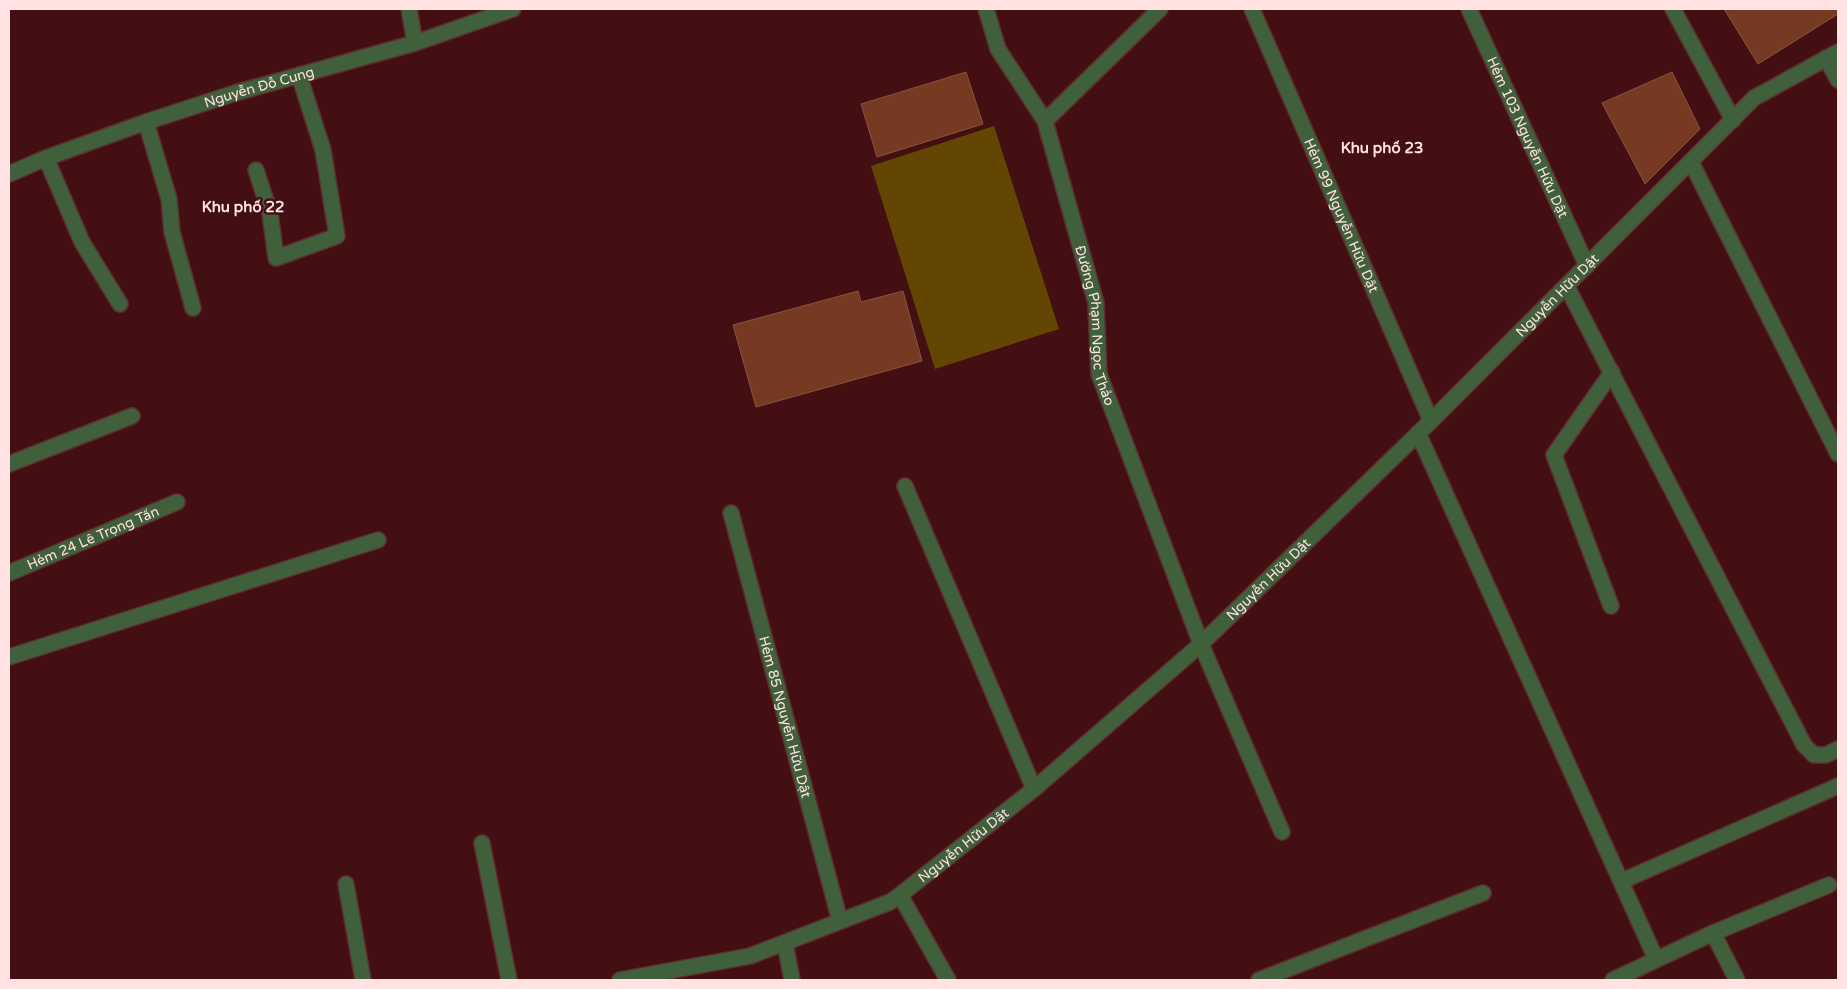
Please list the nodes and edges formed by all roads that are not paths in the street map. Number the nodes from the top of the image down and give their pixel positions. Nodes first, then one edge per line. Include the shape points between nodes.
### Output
1 (409, 9) edge
2 (513, 9) edge
3 (986, 9) edge
4 (1160, 9) edge
5 (1252, 9) edge
6 (1470, 9) edge
7 (1673, 9) edge
8 (416, 43) junction
9 (1832, 55) edge
10 (299, 75) junction
11 (1838, 80) edge
12 (1045, 120) junction
13 (1733, 120) junction
14 (146, 122) junction
15 (46, 158) junction
16 (1691, 162) junction
17 (256, 170) dead end
18 (9, 174) edge
19 (1587, 266) junction
20 (1567, 287) junction
21 (120, 304) dead end
22 (193, 308) dead end
23 (1612, 372) junction
24 (132, 416) dead end
25 (1431, 421) junction
26 (1418, 433) junction
27 (1838, 454) edge
28 (9, 464) edge
29 (905, 486) dead end
30 (176, 502) dead end
31 (731, 513) dead end
32 (378, 540) dead end
33 (9, 573) edge
34 (1611, 606) dead end
35 (1201, 644) junction
36 (9, 657) edge
37 (1838, 749) edge
38 (1838, 786) edge
39 (1034, 789) junction
40 (1282, 832) dead end
41 (482, 843) dead end
42 (1622, 881) junction
43 (346, 884) dead end
44 (1830, 884) dead end
45 (1483, 893) dead end
46 (900, 895) junction
47 (840, 922) junction
48 (1713, 933) junction
49 (785, 943) junction
50 (1656, 959) junction
51 (363, 980) edge
52 (509, 980) edge
53 (620, 980) edge
54 (792, 980) edge
55 (948, 980) edge
56 (1259, 980) edge
57 (1613, 980) edge
58 (1737, 980) edge

1 - 8 street
2 - 8 street, Nguyễn Đỗ Cung
3 - 12 street, Đường Phạm Ngọc Thảo via 998,49
4 - 12 street
5 - 25 street, Hẻm 99 Nguyễn Hữu Dật
6 - 19 street, Hẻm 103 Nguyễn Hữu Dật
7 - 13 street
8 - 10 street, Nguyễn Đỗ Cung
9 - 11 street
9 - 13 street, Nguyễn Hữu Dật via 1754,98
10 - 14 street, Nguyễn Đỗ Cung
10 - 17 street via 323,150 338,236 276,258 270,213
12 - 35 street, Đường Phạm Ngọc Thảo via 1096,303 1099,374
13 - 16 street, Nguyễn Hữu Dật
14 - 15 street, Nguyễn Đỗ Cung
14 - 22 street via 169,199 172,232
15 - 18 street, Nguyễn Đỗ Cung
15 - 21 street via 82,242
16 - 19 street, Nguyễn Hữu Dật
16 - 27 street
19 - 20 street, Nguyễn Hữu Dật
20 - 23 street
20 - 25 street, Nguyễn Hữu Dật
23 - 34 street via 1554,455
23 - 37 street via 1804,744 1814,755 1826,755
24 - 28 street
25 - 26 street, Nguyễn Hữu Dật
26 - 35 street, Nguyễn Hữu Dật
26 - 42 street
29 - 39 street
30 - 33 street, Hẻm 24 Lê Trọng Tấn
31 - 47 street, Hẻm 85 Nguyễn Hữu Dật
32 - 36 street
35 - 39 street, Nguyễn Hữu Dật
35 - 40 street, Đường Phạm Ngọc Thảo
38 - 42 street
39 - 46 street, Nguyễn Hữu Dật
41 - 52 street
42 - 50 street
43 - 51 street
44 - 48 street
45 - 56 street
46 - 47 street, Nguyễn Hữu Dật
46 - 55 street
47 - 49 street, Nguyễn Hữu Dật
48 - 50 street
48 - 58 street
49 - 53 street, Nguyễn Hữu Dật via 750,956
49 - 54 street
50 - 57 street

